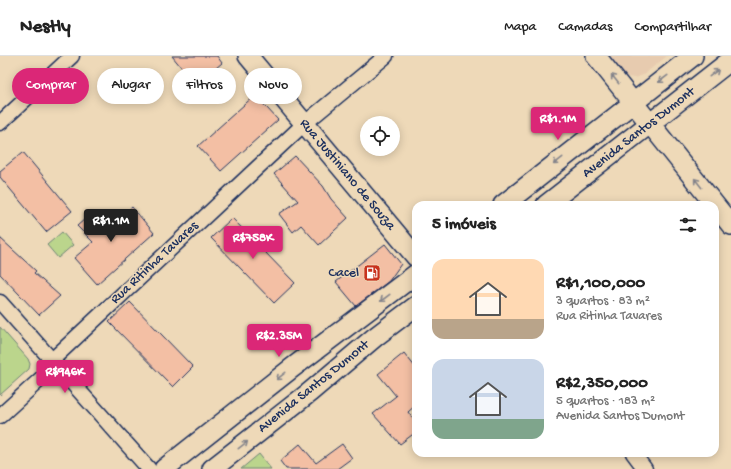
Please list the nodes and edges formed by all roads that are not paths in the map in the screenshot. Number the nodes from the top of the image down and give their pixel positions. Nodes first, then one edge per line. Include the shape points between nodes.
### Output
1 (72, 56) edge
2 (248, 56) edge
3 (386, 56) edge
4 (596, 56) edge
5 (693, 56) edge
6 (731, 60) edge
7 (634, 103) junction
8 (0, 123) edge
9 (650, 123) junction
10 (304, 124) junction
11 (508, 201) edge
12 (551, 201) edge
13 (712, 201) edge
14 (719, 210) edge
15 (731, 225) edge
16 (412, 252) edge
17 (412, 277) edge
18 (0, 302) edge
19 (412, 309) edge
20 (52, 360) junction
21 (0, 416) edge
22 (636, 457) edge
23 (148, 469) edge
24 (164, 469) edge
25 (212, 469) edge
26 (645, 469) edge

1 - 8 street
2 - 10 main road, Rua Justiniano de Souza
3 - 10 street, Rua Ritinha Tavares
7 -> 4 main road
5 -> 7 main road, Avenida Santos Dumont
9 -> 6 main road, Avenida Santos Dumont
7 - 9 main road
7 -> 11 main road, Avenida Santos Dumont
9 - 12 main road, Avenida Santos Dumont
13 -> 9 main road
10 - 16 main road, Rua Justiniano de Souza
10 - 20 street, Rua Ritinha Tavares
15 -> 14 main road
17 -> 24 main road, Avenida Santos Dumont
18 - 20 street
25 -> 19 main road, Avenida Santos Dumont
20 - 21 street via 45,376
20 - 23 street
22 - 26 street

